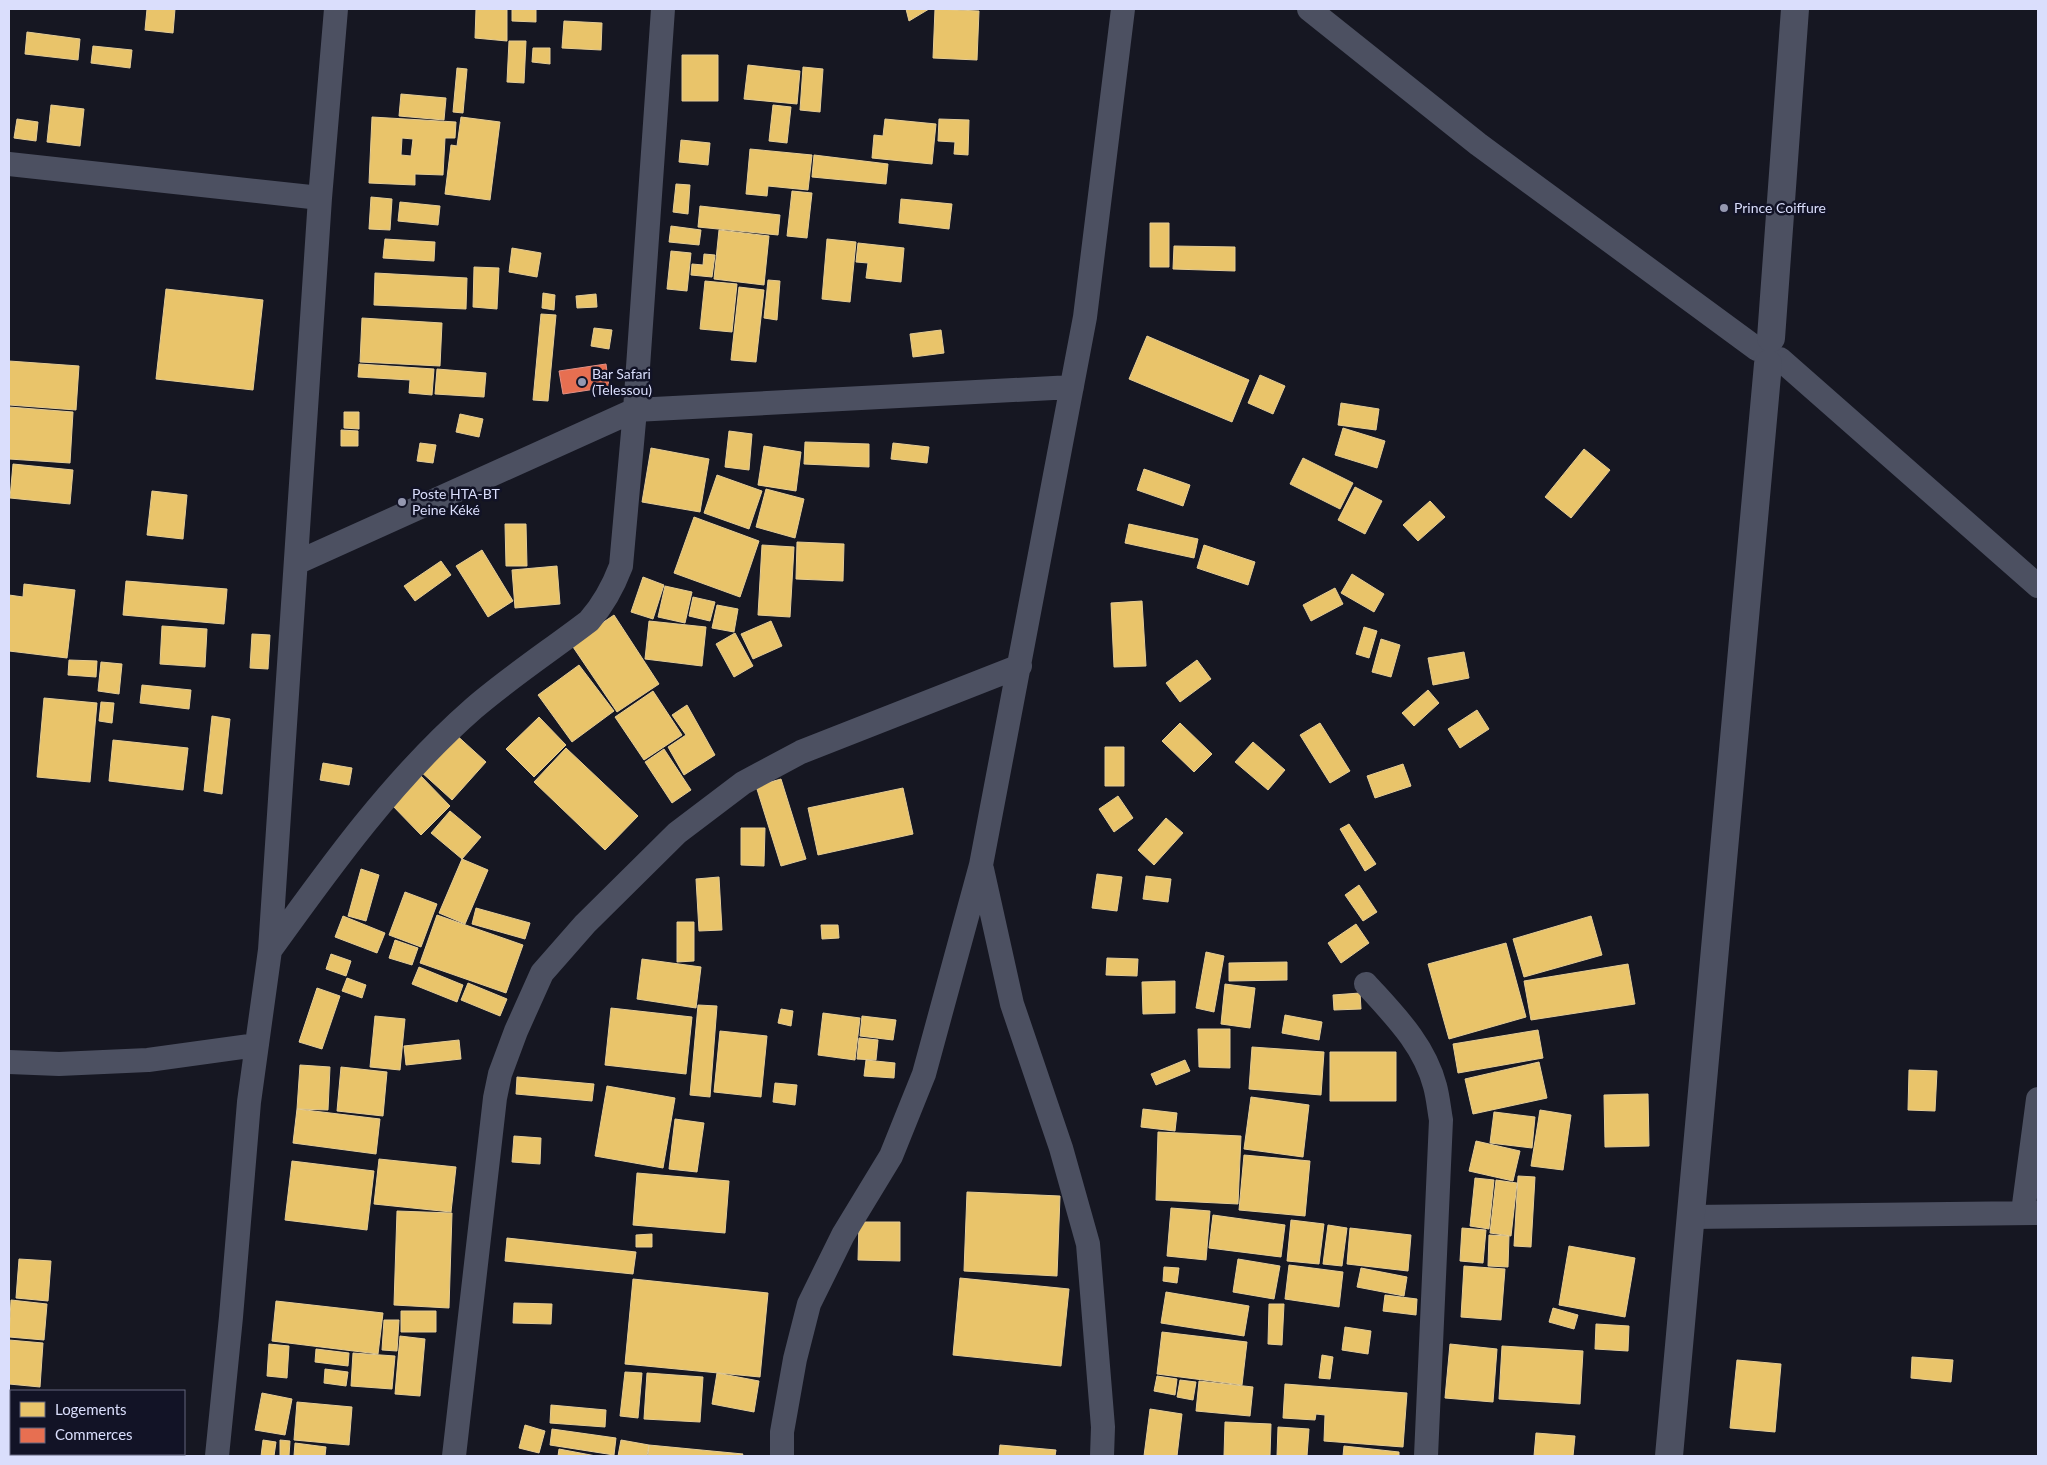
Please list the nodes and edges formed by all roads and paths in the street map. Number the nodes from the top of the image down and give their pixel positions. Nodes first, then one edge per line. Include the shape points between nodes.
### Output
1 (336, 9) edge
2 (663, 9) edge
3 (1123, 9) edge
4 (1309, 9) edge
5 (1795, 9) edge
6 (9, 164) edge
7 (320, 198) junction
8 (1769, 352) junction
9 (1072, 387) junction
10 (635, 410) junction
11 (296, 563) junction
12 (2038, 586) edge
13 (1020, 666) junction
14 (981, 865) junction
15 (270, 950) junction
16 (1366, 984) dead end
17 (257, 1045) junction
18 (9, 1062) edge
19 (2038, 1099) edge
20 (2030, 1212) edge
21 (1690, 1217) junction
22 (217, 1456) edge
23 (454, 1456) edge
24 (782, 1456) edge
25 (1102, 1456) edge
26 (1426, 1456) edge
27 (1669, 1456) edge

1 - 7 street
2 - 10 street
3 - 9 street via 1086,317
4 - 8 street via 1478,144
5 - 8 street
6 - 7 street
7 - 11 street
8 - 12 street
8 - 21 street
9 - 10 street
9 - 13 street
10 - 11 street
10 - 15 street via 621,566 603,605 589,621 474,708 391,792 338,856
11 - 15 street
13 - 14 street
13 - 23 street via 801,752 743,783 677,833 585,924 542,973 516,1031 495,1098
14 - 24 street via 924,1074 892,1156 843,1235 809,1304 782,1432
14 - 25 street via 1012,1004 1062,1148 1088,1244 1102,1398
15 - 17 street
16 - 26 street via 1407,1030 1424,1056 1435,1085 1441,1120
17 - 18 street via 148,1060 59,1064
17 - 22 street
19 - 20 street
20 - 21 street
21 - 27 street

